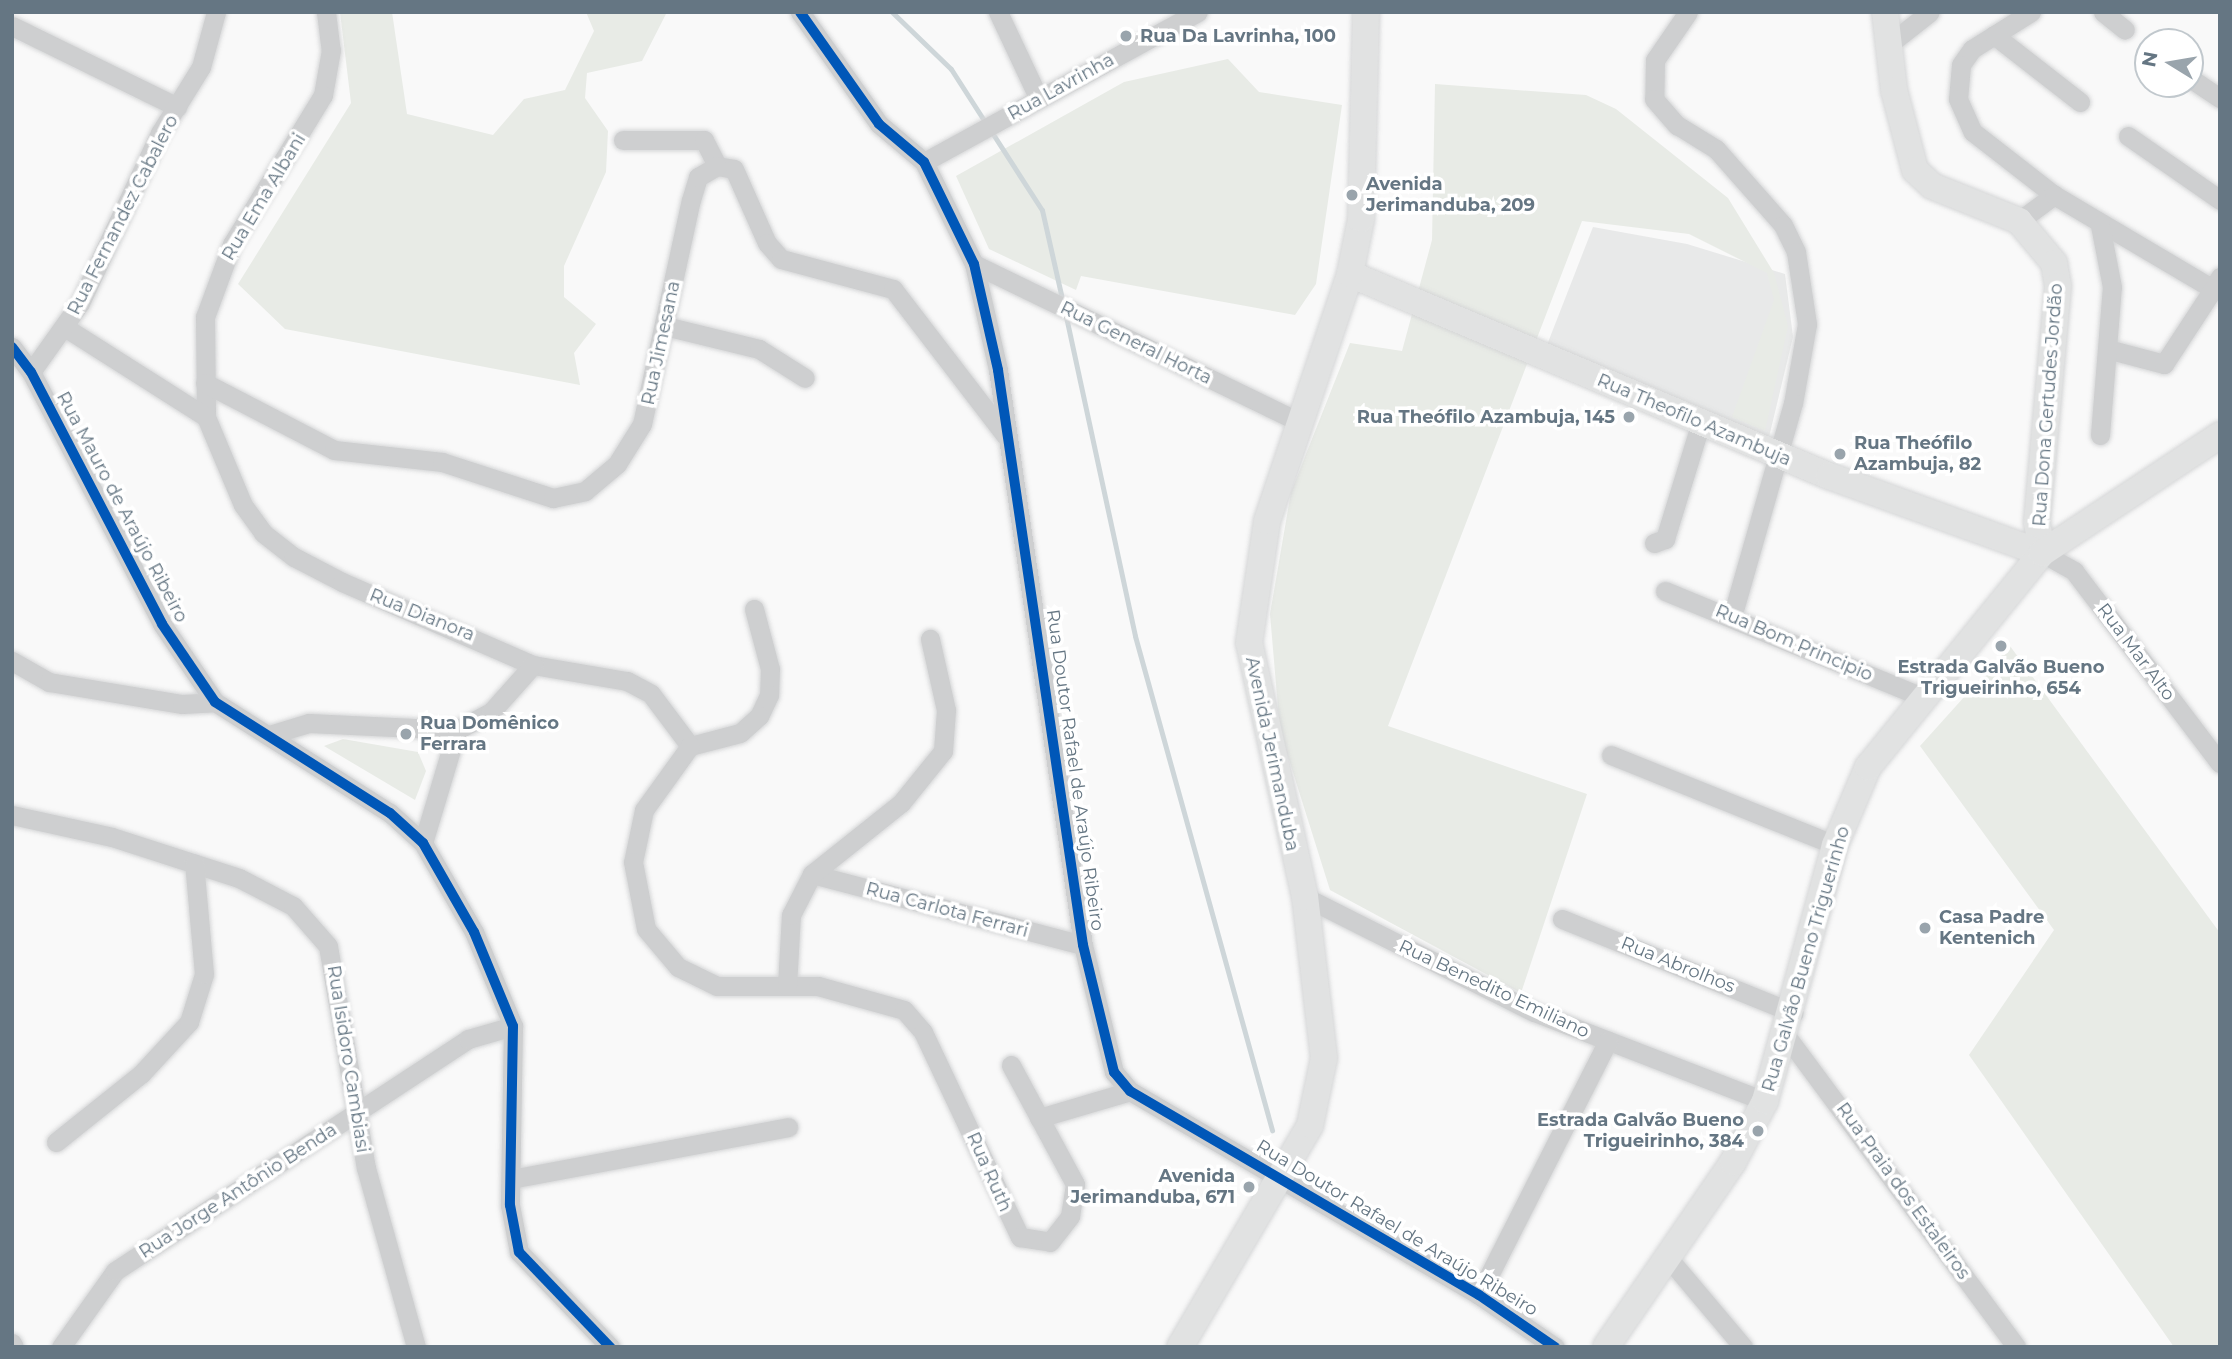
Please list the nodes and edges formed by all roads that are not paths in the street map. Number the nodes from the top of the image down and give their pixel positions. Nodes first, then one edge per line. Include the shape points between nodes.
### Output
1 (216, 12) edge
2 (326, 12) edge
3 (800, 12) edge
4 (998, 12) edge
5 (1198, 12) edge
6 (1366, 12) edge
7 (1688, 12) edge
8 (1885, 12) edge
9 (1930, 12) edge
10 (2031, 12) edge
11 (2103, 12) edge
12 (1167, 19) edge
13 (12, 26) edge
14 (2125, 30) dead end
15 (1994, 35) junction
16 (1888, 45) junction
17 (2204, 87) edge
18 (2220, 98) edge
19 (1039, 99) junction
20 (2080, 102) dead end
21 (177, 107) junction
22 (2127, 136) dead end
23 (623, 140) dead end
24 (923, 162) junction
25 (717, 166) junction
26 (2054, 195) junction
27 (2220, 200) edge
28 (2019, 221) junction
29 (2100, 225) junction
30 (974, 264) junction
31 (1350, 274) junction
32 (2216, 283) edge
33 (665, 327) junction
34 (66, 328) junction
35 (12, 347) edge
36 (2111, 350) junction
37 (31, 372) junction
38 (805, 378) dead end
39 (205, 383) junction
40 (206, 417) junction
41 (1298, 421) junction
42 (1701, 422) junction
43 (2100, 435) dead end
44 (2220, 435) edge
45 (1009, 439) junction
46 (1779, 456) junction
47 (1654, 543) dead end
48 (2042, 553) junction
49 (1665, 590) dead end
50 (754, 609) dead end
51 (1732, 617) junction
52 (930, 639) dead end
53 (12, 660) edge
54 (533, 665) junction
55 (1922, 697) junction
56 (215, 702) junction
57 (457, 730) junction
58 (269, 735) junction
59 (690, 746) junction
60 (1611, 755) dead end
61 (2220, 764) edge
62 (12, 815) edge
63 (423, 843) junction
64 (1835, 845) junction
65 (194, 863) junction
66 (811, 874) junction
67 (1305, 897) junction
68 (1562, 919) dead end
69 (1083, 945) junction
70 (787, 986) junction
71 (1790, 1025) junction
72 (513, 1026) junction
73 (1608, 1041) junction
74 (1011, 1065) dead end
75 (1130, 1091) junction
76 (1765, 1101) junction
77 (357, 1114) junction
78 (1039, 1118) junction
79 (788, 1127) dead end
80 (56, 1142) dead end
81 (1280, 1176) junction
82 (511, 1179) junction
83 (1670, 1259) junction
84 (1479, 1294) junction
85 (61, 1347) edge
86 (416, 1347) edge
87 (611, 1347) edge
88 (1180, 1347) edge
89 (1555, 1347) edge
90 (1606, 1347) edge
91 (1743, 1347) edge
92 (2016, 1347) edge

1 - 21 street, Rua Fernandez Cabalero via 208,52
2 - 39 street, Rua Ema Albani via 331,50 323,94 209,291
3 - 24 street, Rua Doutor Rafael de Araújo Ribeiro via 879,124
4 - 19 street
5 - 12 street, Rua Lavrinha
6 - 31 street, Avenida Jerimanduba via 1366,173
7 - 46 street via 1655,60 1654,99 1662,113 1716,149 1759,192 1796,252 1807,324
8 - 16 street
9 - 16 street
10 - 15 street
11 - 14 street
12 - 19 street, Rua Lavrinha
13 - 21 street
15 - 20 street
15 - 26 street via 1961,65 1957,83 1964,117 1973,132
16 - 28 street, Rua Dona Gertudes Jordão via 1915,170 1932,186
17 - 18 street
19 - 24 street, Rua Lavrinha
21 - 34 street, Rua Fernandez Cabalero
22 - 27 street
23 - 25 street via 704,140
24 - 30 street, Rua Doutor Rafael de Araújo Ribeiro
25 - 33 street, Rua Jimesana via 698,177
25 - 45 street via 734,169 767,243 781,259 893,289
26 - 28 street
26 - 29 street
28 - 48 street, Rua Dona Gertudes Jordão via 2044,246 2058,286 2041,444
29 - 32 street
29 - 36 street via 2110,264
30 - 41 street, Rua General Horta
30 - 45 street, Rua Doutor Rafael de Araújo Ribeiro
31 - 41 street, Avenida Jerimanduba
31 - 42 street, Rua Theofilo Azambuja
32 - 36 street via 2164,364
33 - 38 street via 759,349
33 - 39 street, Rua Jimesana via 649,405 632,443 600,481 567,499 442,462 334,450
34 - 37 street, Rua Fernandez Cabalero
34 - 40 street
35 - 37 street, Rua Mauro de Araújo Ribeiro
36 - 43 street
37 - 56 street, Rua Mauro de Araújo Ribeiro via 162,624
39 - 40 street, Rua Ema Albani
40 - 54 street, Rua Dianora via 243,505 262,533 294,557
41 - 67 street, Avenida Jerimanduba via 1266,521 1249,643
42 - 46 street, Rua Theofilo Azambuja
42 - 47 street via 1667,535
44 - 48 street, Rua Galvão Bueno Triguerinho
45 - 69 street, Rua Doutor Rafael de Araújo Ribeiro
46 - 48 street, Rua Theofilo Azambuja
46 - 51 street
48 - 55 street, Rua Galvão Bueno Triguerinho via 1986,630
48 - 61 street, Rua Mar Alto via 2074,571
49 - 51 street, Rua Bom Principio
50 - 59 street via 770,668 764,706 740,733
51 - 55 street, Rua Bom Principio
52 - 66 street via 946,710 943,751 901,803
53 - 56 street via 49,682 182,704
54 - 57 street via 491,712
54 - 59 street, Rua Dianora via 627,681 651,694
55 - 64 street, Rua Galvão Bueno Triguerinho via 1868,768
56 - 58 street, Rua Mauro de Araújo Ribeiro
57 - 58 street via 309,723
57 - 63 street
58 - 63 street, Rua Mauro de Araújo Ribeiro via 390,813
59 - 70 street via 662,777 636,839 636,897 646,929 663,955 693,976 746,990
60 - 64 street
62 - 65 street, Rua Isidoro Cambiasi
63 - 72 street, Rua Mauro de Araújo Ribeiro via 474,932
64 - 71 street, Rua Galvão Bueno Triguerinho
65 - 77 street, Rua Isidoro Cambiasi via 293,906 328,946
65 - 80 street via 204,974 189,1022 141,1074
66 - 69 street, Rua Carlota Ferrari
66 - 70 street via 791,915
67 - 73 street, Rua Benedito Emiliano via 1534,1012
67 - 81 street, Avenida Jerimanduba via 1324,1058 1310,1125
68 - 71 street, Rua Abrolhos
69 - 75 street, Rua Doutor Rafael de Araújo Ribeiro via 1106,1055
70 - 78 street, Rua Ruth via 873,997 914,1020 1008,1216 1020,1237 1034,1244 1062,1232 1075,1184
71 - 76 street, Rua Galvão Bueno Triguerinho
71 - 92 street, Rua Praia dos Estaleiros
72 - 77 street, Rua Jorge Antônio Benda via 468,1039
72 - 82 street, Rua Mauro de Araújo Ribeiro
73 - 76 street, Rua Benedito Emiliano
73 - 84 street, Rua Doutor Rafael de Araújo Ribeiro
74 - 78 street, Rua Ruth
75 - 78 street
75 - 81 street, Rua Doutor Rafael de Araújo Ribeiro
76 - 83 street, Rua Galvão Bueno Triguerinho
77 - 85 street, Rua Jorge Antônio Benda via 115,1271
77 - 86 street, Rua Isidoro Cambiasi
79 - 82 street
81 - 84 street, Rua Doutor Rafael de Araújo Ribeiro
81 - 88 street, Avenida Jerimanduba
82 - 87 street, Rua Mauro de Araújo Ribeiro via 511,1231 519,1252
83 - 90 street, Rua Galvão Bueno Triguerinho
83 - 91 street
84 - 89 street, Rua Doutor Rafael de Araújo Ribeiro

